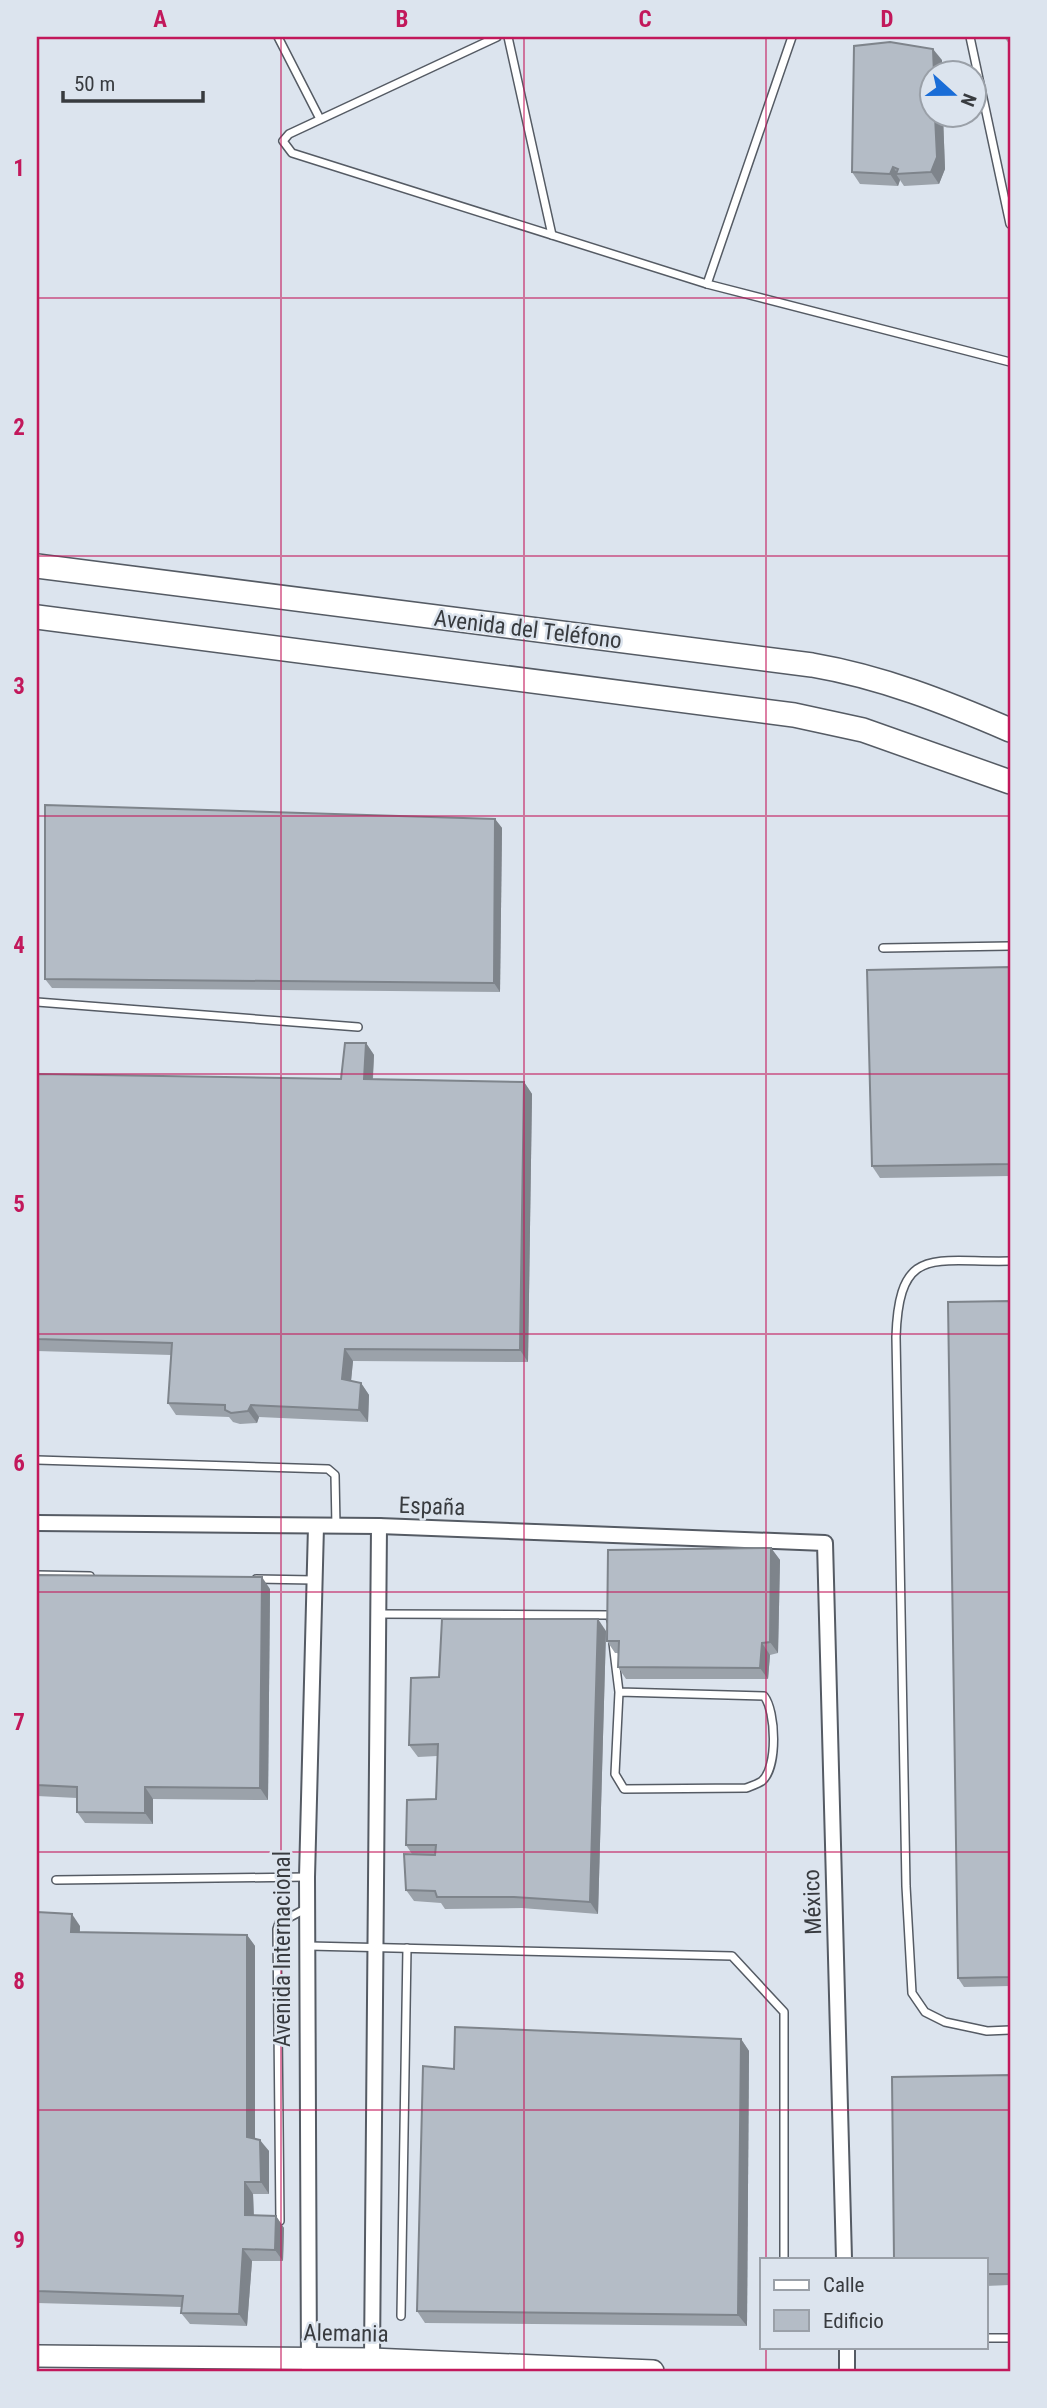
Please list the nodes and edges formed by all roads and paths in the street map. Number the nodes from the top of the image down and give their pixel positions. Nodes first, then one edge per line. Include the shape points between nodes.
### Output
1 (278, 37) edge
2 (498, 37) edge
3 (508, 37) edge
4 (792, 37) edge
5 (970, 37) edge
6 (320, 119) junction
7 (1010, 223) edge
8 (552, 235) junction
9 (707, 284) junction
10 (1010, 362) edge
11 (37, 566) edge
12 (37, 617) edge
13 (1010, 730) edge
14 (1010, 782) edge
15 (1010, 946) edge
16 (883, 948) dead end
17 (37, 1002) edge
18 (358, 1027) dead end
19 (1010, 1261) edge
20 (37, 1460) edge
21 (37, 1523) edge
22 (316, 1526) junction
23 (336, 1526) junction
24 (379, 1526) junction
25 (825, 1543) joint
26 (37, 1575) edge
27 (104, 1576) edge
28 (239, 1578) edge
29 (314, 1580) junction
30 (378, 1614) junction
31 (619, 1692) junction
32 (307, 1877) junction
33 (56, 1880) dead end
34 (308, 1908) junction
35 (309, 1945) junction
36 (376, 1947) junction
37 (407, 1948) junction
38 (1010, 2030) edge
39 (280, 2221) dead end
40 (784, 2258) edge
41 (844, 2258) edge
42 (401, 2316) dead end
43 (1010, 2337) edge
44 (988, 2338) edge
45 (847, 2348) edge
46 (37, 2356) edge
47 (309, 2365) edge
48 (372, 2365) edge
49 (653, 2371) edge
50 (847, 2371) edge

1 - 6 lane
2 - 6 lane
3 - 8 lane
4 - 9 lane
5 - 7 lane
6 - 8 lane via 286,137 288,152
8 - 9 lane
9 - 10 lane
11 - 13 main road, Avenida del Teléfono via 812,665 901,685
12 - 14 main road via 794,715 863,730
15 - 16 lane
17 - 18 lane
19 - 38 lane via 916,1267 902,1284 896,1337 912,1993 925,2012 945,2022 987,2031
20 - 23 lane via 328,1469 335,1475
21 - 22 street, España
22 - 23 street, España
22 - 29 street, Avenida Internacional
23 - 24 street, España
24 - 25 street, España
24 - 30 street
25 - 41 street, México
26 - 27 lane
28 - 29 lane
29 - 32 street, Avenida Internacional
30 - 31 lane via 610,1615
30 - 36 street
31 - 31 lane via 615,1774 624,1789 746,1788 761,1782 772,1766 772,1706 764,1696
32 - 33 lane
32 - 34 street, Avenida Internacional
34 - 35 street, Avenida Internacional
34 - 39 lane via 279,1923 277,1929
35 - 36 lane
35 - 47 street, Avenida Internacional
36 - 37 lane
36 - 48 street
37 - 40 lane via 732,1956 784,2012
37 - 42 lane
43 - 44 lane
45 - 50 street
46 - 47 main road, Alemania
47 - 48 main road, Alemania
48 - 49 main road, Alemania

